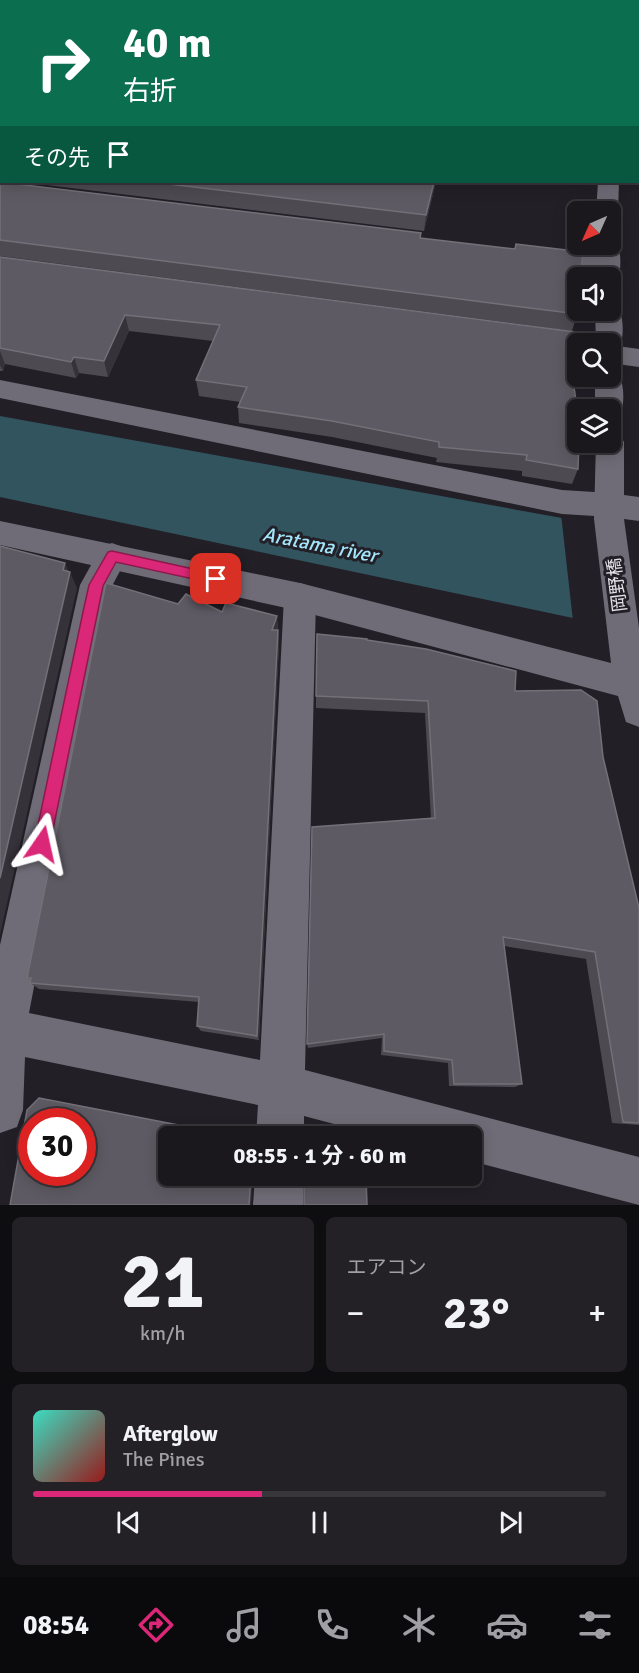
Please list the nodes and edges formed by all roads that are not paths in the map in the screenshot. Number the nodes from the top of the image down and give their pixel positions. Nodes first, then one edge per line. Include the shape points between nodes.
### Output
1 (608, 183) edge
2 (607, 201) edge
3 (511, 251) edge
4 (607, 262) edge
5 (529, 333) edge
6 (567, 339) edge
7 (621, 356) edge
8 (639, 358) edge
9 (0, 389) edge
10 (612, 453) edge
11 (620, 511) edge
12 (0, 533) edge
13 (112, 556) junction
14 (300, 597) junction
15 (633, 683) edge
16 (2, 1029) edge
17 (282, 1087) junction
18 (0, 1110) edge
19 (280, 1126) edge
20 (639, 1181) edge
21 (279, 1186) edge
22 (278, 1205) edge

1 - 2 street
3 - 4 street
5 - 6 lane
7 - 8 street
9 - 11 street
10 - 11 street, 岡野橋
11 - 15 street, 岡野橋
12 - 13 street
13 - 14 street
13 - 16 street via 96,585 89,612
14 - 15 street
14 - 17 street
16 - 17 street
16 - 18 street
17 - 19 street
17 - 20 street
21 - 22 street

